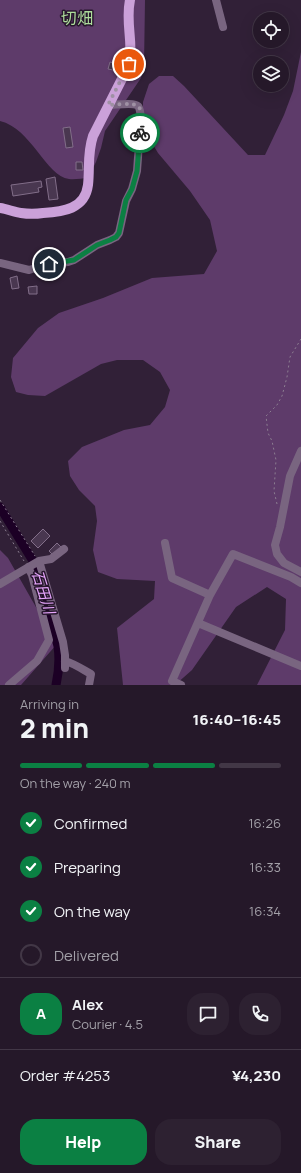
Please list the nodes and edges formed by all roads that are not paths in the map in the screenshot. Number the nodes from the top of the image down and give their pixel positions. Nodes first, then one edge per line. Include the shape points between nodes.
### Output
1 (130, 0) edge
2 (216, 0) edge
3 (222, 27) dead end
4 (108, 105) junction
5 (0, 208) edge
6 (0, 263) edge
7 (301, 451) edge
8 (165, 544) dead end
9 (64, 549) dead end
10 (39, 561) junction
11 (28, 567) junction
12 (301, 572) edge
13 (301, 583) edge
14 (0, 584) edge
15 (210, 595) junction
16 (198, 623) junction
17 (301, 666) edge
18 (9, 685) edge
19 (89, 685) edge
20 (181, 685) edge

1 - 4 main road via 127,22 132,54
2 - 3 street
4 - 5 main road via 89,148 88,186 81,202 66,211 56,212 22,213
4 - 6 street via 138,106 141,116 137,171 126,200 119,233 68,262 29,270
7 - 12 street via 290,476 275,545 277,554 284,563
8 - 15 street via 172,578
9 - 10 street via 51,559
10 - 11 street
10 - 19 street via 63,642 65,664 77,665 91,674
11 - 14 street
11 - 18 street via 49,640 37,660
13 - 15 street via 233,554
15 - 16 street
16 - 17 street
16 - 20 street via 172,681

